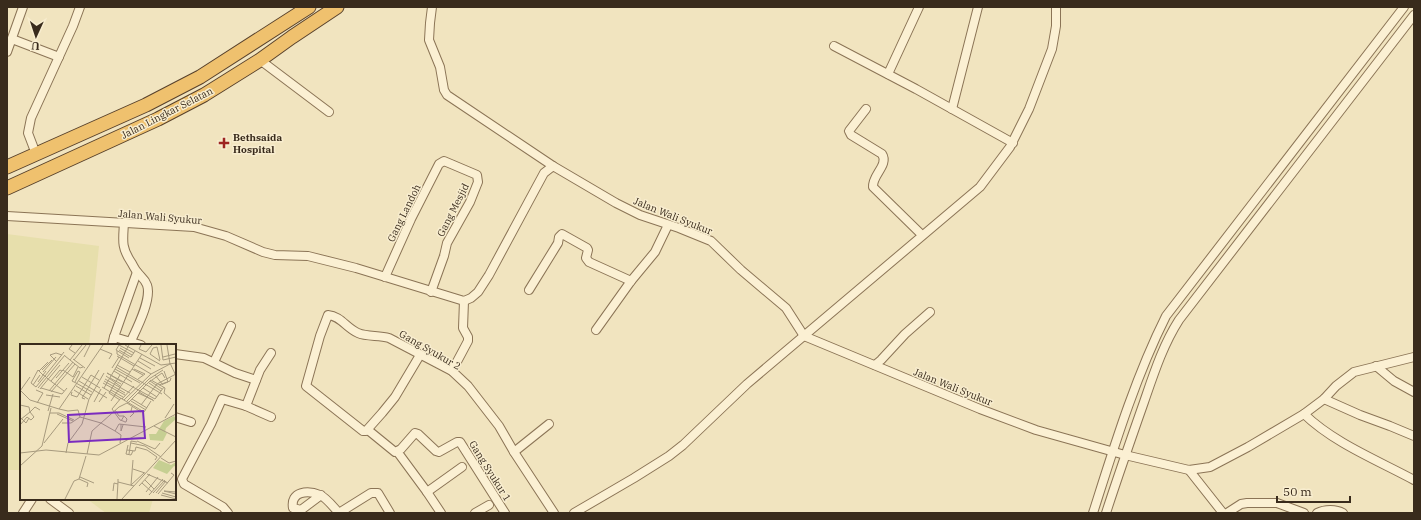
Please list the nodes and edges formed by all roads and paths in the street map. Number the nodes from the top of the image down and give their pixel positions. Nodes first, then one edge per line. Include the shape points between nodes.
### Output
1 (23, 7) edge
2 (80, 7) edge
3 (309, 7) edge
4 (337, 7) edge
5 (432, 7) edge
6 (919, 7) edge
7 (978, 7) edge
8 (1056, 7) edge
9 (1404, 7) edge
10 (1414, 15) edge
11 (283, 25) junction
12 (292, 37) junction
13 (12, 39) junction
14 (834, 46) dead end
15 (7, 52) edge
16 (59, 57) junction
17 (260, 60) junction
18 (888, 74) junction
19 (866, 109) dead end
20 (952, 109) junction
21 (329, 112) dead end
22 (1013, 142) junction
23 (36, 154) junction
24 (7, 166) edge
25 (552, 166) junction
26 (478, 182) joint
27 (7, 188) edge
28 (7, 216) edge
29 (124, 223) junction
30 (668, 225) junction
31 (922, 235) junction
32 (137, 272) junction
33 (385, 277) junction
34 (631, 281) junction
35 (529, 290) dead end
36 (431, 292) junction
37 (464, 301) junction
38 (930, 312) dead end
39 (230, 326) dead end
40 (596, 330) dead end
41 (804, 336) junction
42 (113, 341) edge
43 (132, 342) junction
44 (138, 344) edge
45 (271, 353) dead end
46 (176, 354) edge
47 (420, 355) junction
48 (1414, 357) edge
49 (214, 362) junction
50 (875, 365) junction
51 (1376, 366) junction
52 (452, 371) junction
53 (256, 380) junction
54 (1414, 392) edge
55 (1324, 399) junction
56 (246, 406) junction
57 (1304, 414) junction
58 (176, 417) edge
59 (271, 417) dead end
60 (191, 422) dead end
61 (549, 424) dead end
62 (368, 430) junction
63 (1414, 436) edge
64 (514, 452) junction
65 (1113, 452) junction
66 (398, 454) dead end
67 (1125, 455) junction
68 (462, 467) dead end
69 (1189, 470) junction
70 (1414, 480) edge
71 (427, 492) junction
72 (321, 495) dead end
73 (31, 500) edge
74 (51, 500) edge
75 (489, 505) dead end
76 (23, 513) edge
77 (69, 513) edge
78 (228, 513) edge
79 (339, 513) edge
80 (390, 513) edge
81 (441, 513) edge
82 (475, 513) edge
83 (505, 513) edge
84 (554, 513) edge
85 (574, 513) edge
86 (1093, 513) edge
87 (1106, 513) edge
88 (1223, 513) edge
89 (1227, 513) edge
90 (1304, 513) edge
91 (1317, 513) edge
92 (1343, 513) edge

1 - 13 street
2 - 16 street
3 - 11 highway, Jalan Lingkar Selatan
4 - 12 highway, Jalan Lingkar Selatan
5 - 25 street, Jalan Wali Syukur via 430,40 447,95
6 - 18 street
7 - 20 street
8 - 22 street via 1052,49
9 - 65 street via 1166,316 1151,344
10 - 67 street via 1179,320 1160,354
11 - 12 highway
11 - 23 highway, Jalan Lingkar Selatan via 187,84
12 - 17 highway, Jalan Lingkar Selatan
13 - 15 street
13 - 16 street
14 - 18 street
16 - 23 street via 31,118 28,133
17 - 21 street
17 - 27 highway, Jalan Lingkar Selatan via 204,95 158,119
18 - 20 street
19 - 31 street via 849,131 851,135 884,157 872,185
20 - 22 street
22 - 31 street via 980,187
23 - 24 highway, Jalan Lingkar Selatan
25 - 30 street, Jalan Wali Syukur via 616,203
25 - 37 street via 544,173 478,292
26 - 33 street, Gang Landoh via 476,175 444,161 439,164
26 - 36 street, Gang Mesjid via 448,243
28 - 29 street, Jalan Wali Syukur
29 - 32 street via 125,252
29 - 33 street, Jalan Wali Syukur via 194,227 226,236 263,252 308,256
30 - 34 street via 655,252
30 - 41 street, Jalan Wali Syukur via 711,241 786,308
31 - 41 street
32 - 42 street
32 - 43 street via 147,285 148,295
33 - 36 street, Jalan Wali Syukur
34 - 35 street via 589,262 586,258 587,248 562,234
34 - 40 street
36 - 37 street, Jalan Wali Syukur
37 - 52 street via 463,328 468,341
38 - 50 street
39 - 49 street
41 - 50 street, Jalan Wali Syukur
41 - 85 street via 669,456
42 - 43 street
43 - 44 street
45 - 53 street
46 - 49 street
47 - 52 street, Gang Syukur 2
47 - 62 street
47 - 62 street, Gang Syukur 2 via 386,337 356,332 344,321 329,314 327,316 306,386 363,431
48 - 51 street, Jalan Wali Syukur
49 - 53 street
50 - 65 street, Jalan Wali Syukur via 1036,430
51 - 54 street
51 - 55 street, Jalan Wali Syukur via 1354,372
52 - 64 street, Gang Syukur 2 via 488,411
53 - 56 street
55 - 57 street, Jalan Wali Syukur
55 - 63 street
56 - 59 street
56 - 78 street via 222,398 182,479 184,484 223,507
57 - 69 street, Jalan Wali Syukur via 1210,467
57 - 70 street via 1315,425 1348,446
58 - 60 street
61 - 64 street
62 - 83 street, Gang Syukur 1 via 395,452 415,434 439,452 460,442
64 - 84 street, Gang Syukur 2
65 - 67 street, Jalan Wali Syukur
65 - 86 street
66 - 71 street
67 - 69 street, Jalan Wali Syukur
67 - 87 street
68 - 71 street
69 - 88 street
71 - 81 street
72 - 79 street
73 - 76 street
74 - 77 street
75 - 82 street
79 - 80 street via 375,492
89 - 90 street via 1241,504 1270,502
91 - 92 street via 1327,510

